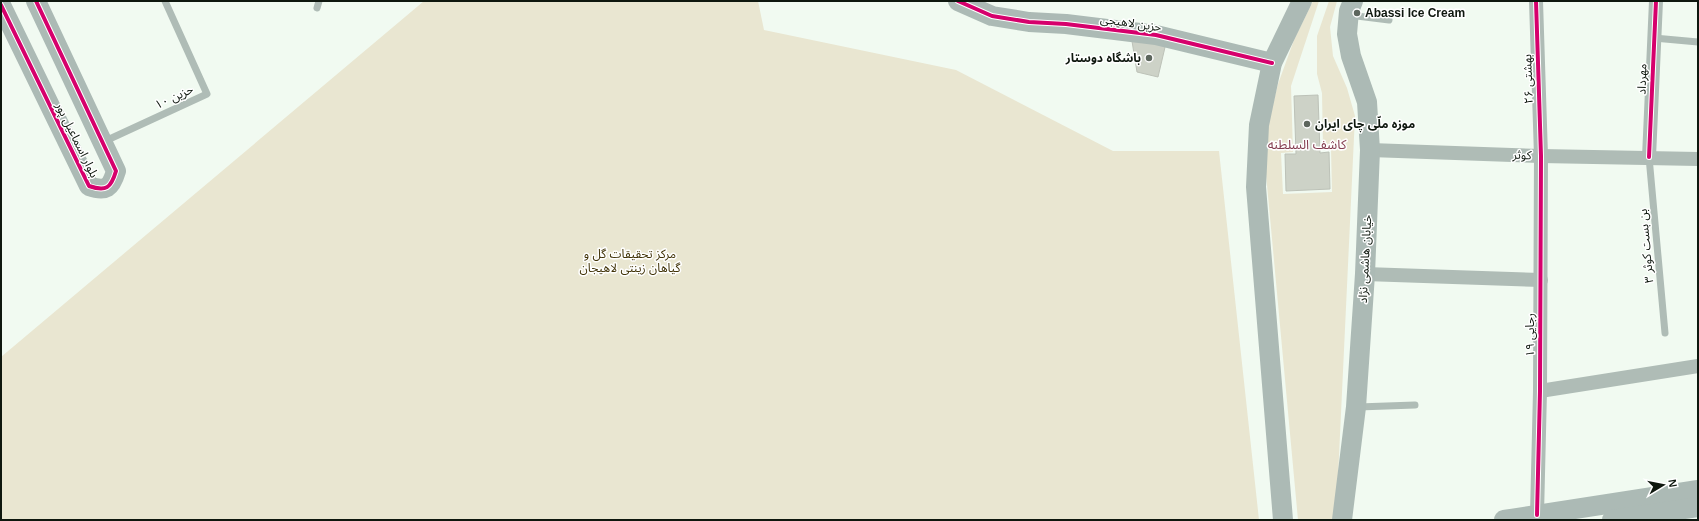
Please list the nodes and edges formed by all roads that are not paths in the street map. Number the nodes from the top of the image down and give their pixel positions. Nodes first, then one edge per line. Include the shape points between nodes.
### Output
1 (36, 1) edge
2 (165, 1) edge
3 (958, 1) edge
4 (969, 1) edge
5 (1302, 1) edge
6 (1536, 1) edge
7 (1656, 1) edge
8 (1, 5) edge
9 (986, 8) edge
10 (1351, 8) edge
11 (1389, 20) dead end
12 (1654, 38) junction
13 (1698, 42) edge
14 (1272, 63) junction
15 (102, 143) junction
16 (1370, 150) junction
17 (1541, 156) junction
18 (1649, 157) junction
19 (1698, 159) edge
20 (1365, 274) junction
21 (1540, 280) junction
22 (1665, 333) dead end
23 (1698, 366) edge
24 (1540, 391) junction
25 (1415, 405) dead end
26 (1356, 408) junction
27 (1698, 490) edge
28 (1698, 507) edge
29 (1537, 515) junction
30 (1620, 519) edge
31 (1283, 520) edge
32 (1342, 520) edge
33 (1504, 520) edge

1 - 15 main road, بلوار اسماعیل پور
2 - 15 lane, حزین ۱۰ via 207,94
3 - 9 main road, حزین لاهیجی
4 - 9 main road, حزین لاهیجی
5 - 14 main road
6 - 17 street, بهشتی ۲۶
7 - 12 street, مهرداد
8 - 15 main road, بلوار اسماعیل پور via 89,186 99,190 113,182 116,171
9 - 14 main road, حزین لاهیجی via 1029,22 1156,35
10 - 11 lane
10 - 16 main road, خیابان هاشمی نژاد via 1347,34 1351,56 1366,102
12 - 13 lane
12 - 18 street, مهرداد
14 - 31 main road via 1259,125 1256,187
16 - 17 street, کوثر
16 - 20 main road, خیابان هاشمی نژاد
17 - 18 street, کوثر
17 - 21 street, رجایی ۱۹
18 - 19 street, کوثر
18 - 22 lane, بن بست کوثر ۳
20 - 21 street
20 - 26 main road, خیابان هاشمی نژاد
21 - 24 street, رجایی ۱۹
23 - 24 street
24 - 29 street, رجایی ۱۹
25 - 26 lane
26 - 32 main road, خیابان هاشمی نژاد
27 - 29 main road
28 - 30 main road
29 - 33 main road

